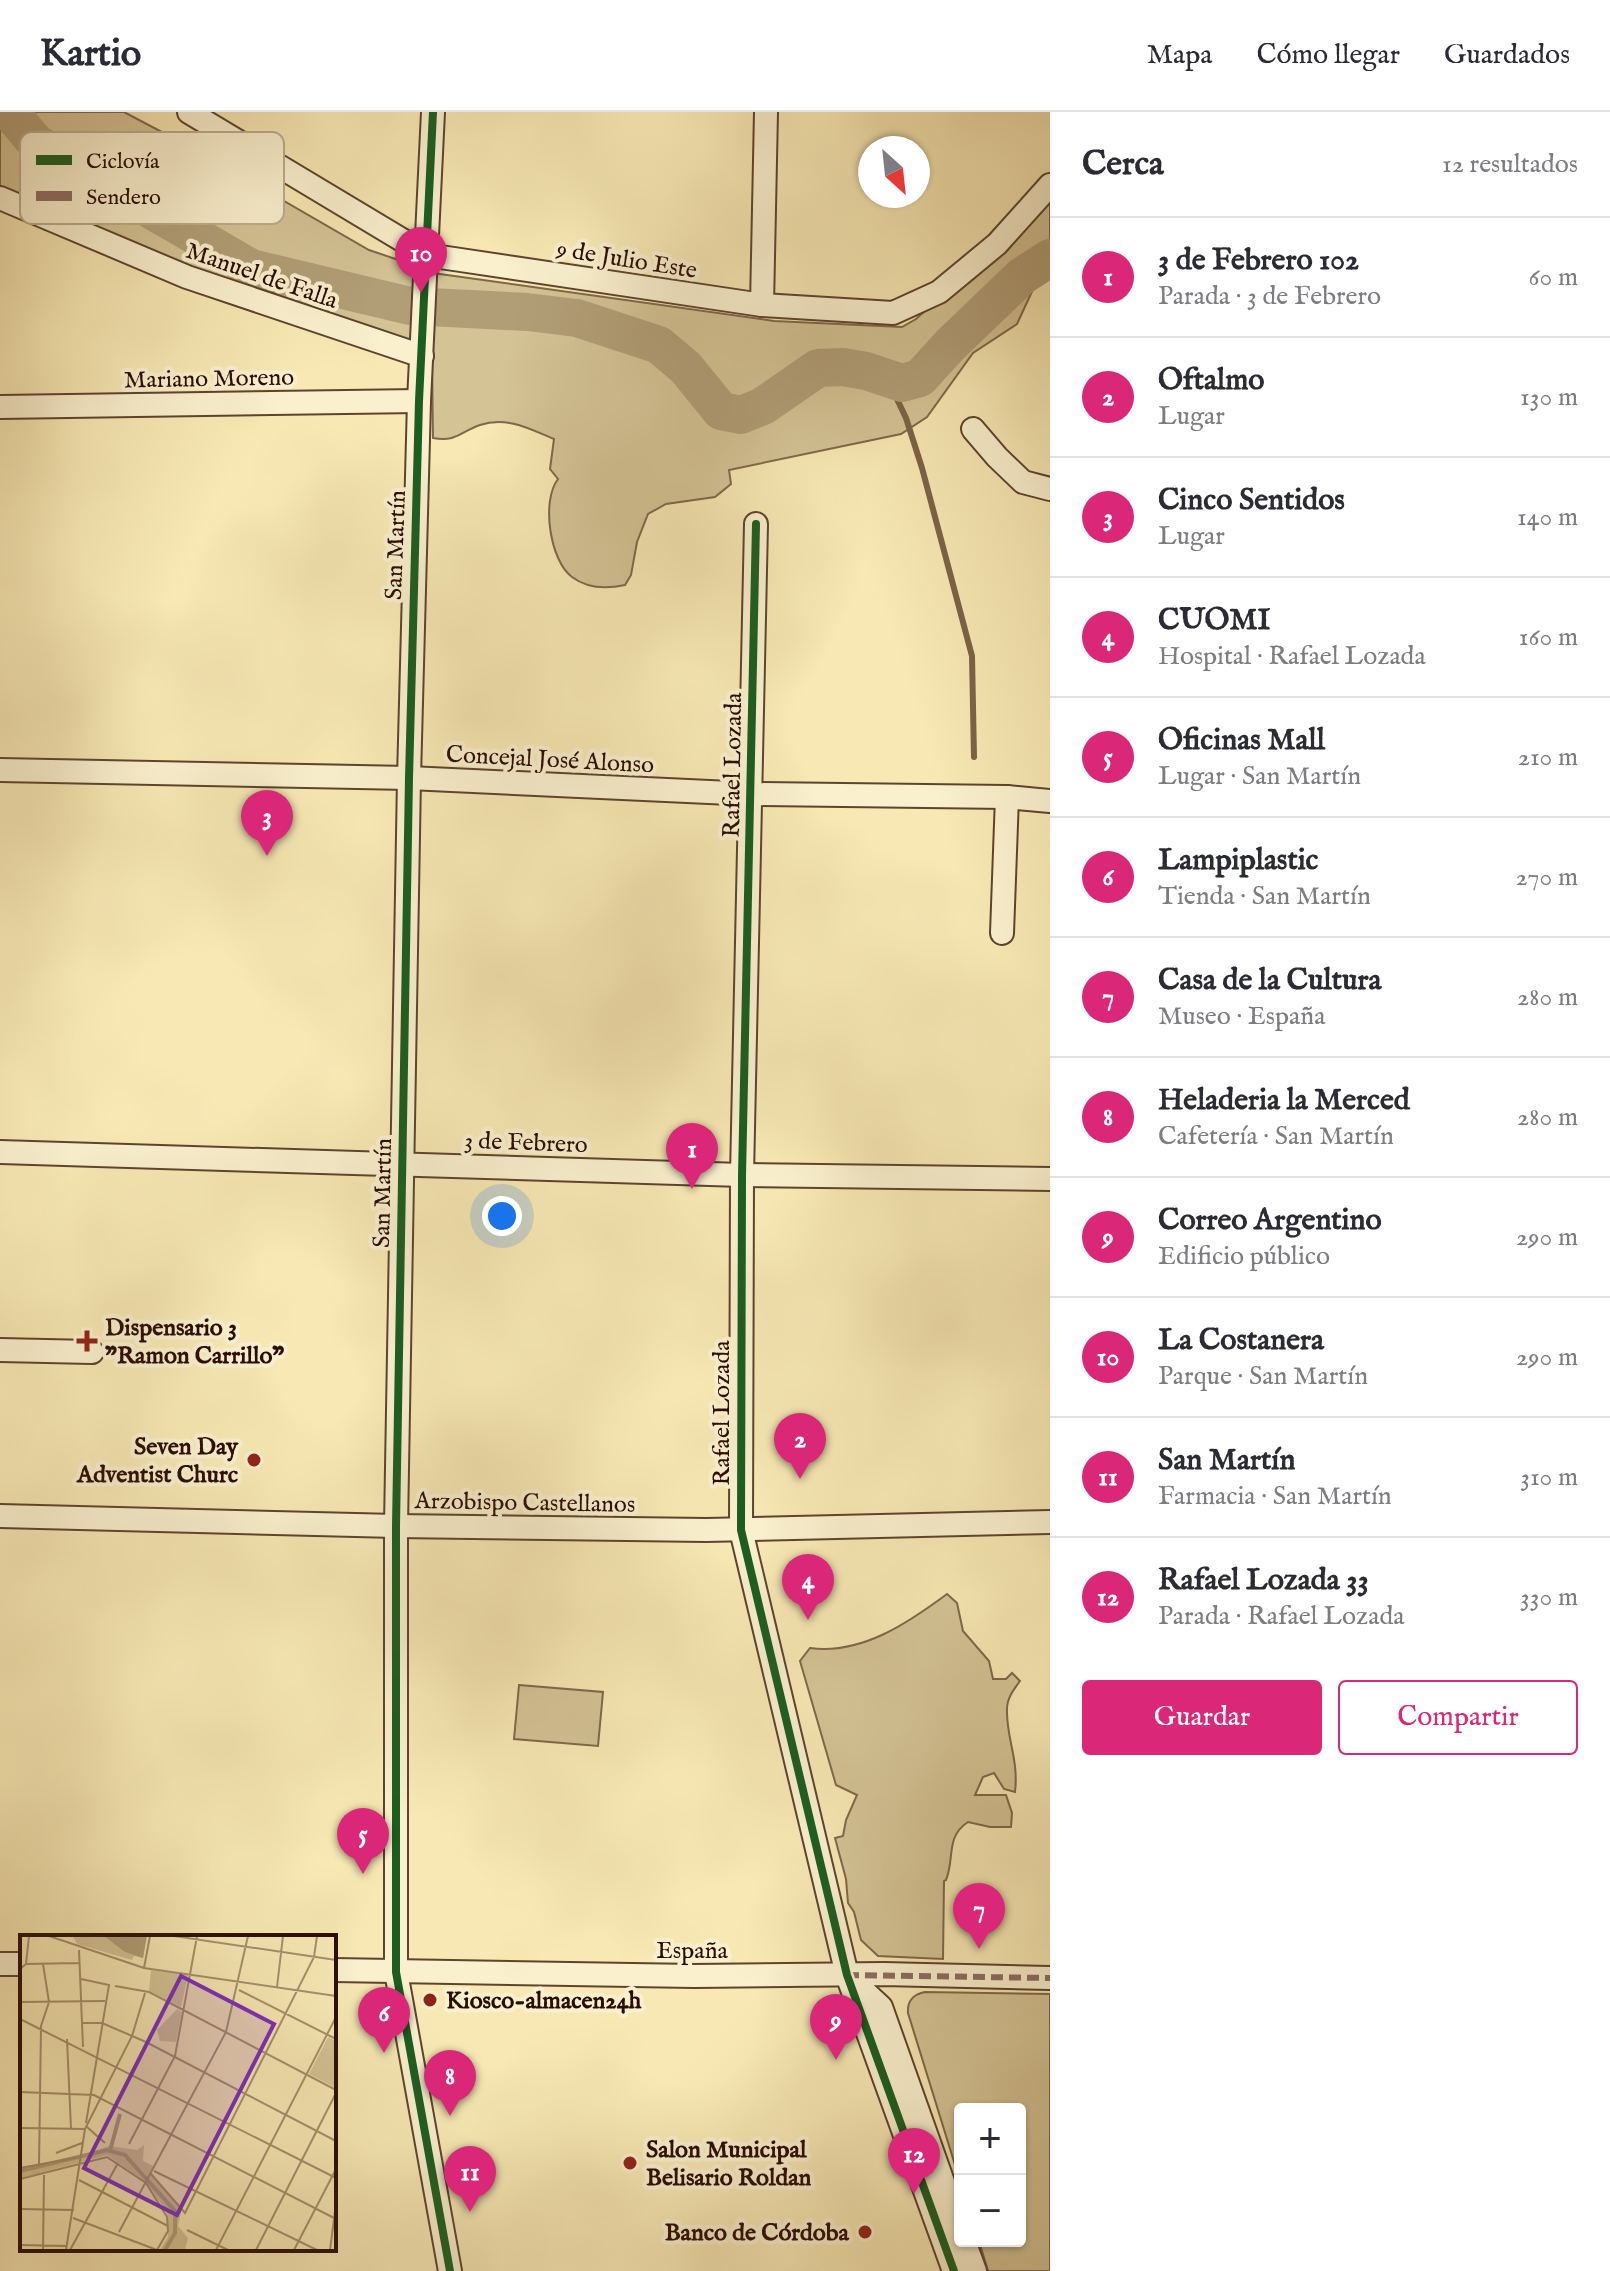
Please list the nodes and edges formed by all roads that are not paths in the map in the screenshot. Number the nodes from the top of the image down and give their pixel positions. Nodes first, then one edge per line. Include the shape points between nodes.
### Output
1 (189, 112) edge
2 (433, 112) edge
3 (766, 112) edge
4 (221, 132) edge
5 (284, 171) edge
6 (1050, 185) edge
7 (0, 198) edge
8 (20, 206) edge
9 (62, 224) edge
10 (427, 259) junction
11 (762, 305) junction
12 (422, 350) junction
13 (419, 401) junction
14 (0, 407) edge
15 (973, 429) dead end
16 (1050, 489) edge
17 (756, 524) dead end
18 (0, 770) edge
19 (409, 778) junction
20 (752, 794) junction
21 (1007, 797) junction
22 (1050, 801) edge
23 (1002, 933) dead end
24 (0, 1152) edge
25 (402, 1164) junction
26 (742, 1175) junction
27 (1050, 1179) edge
28 (0, 1350) edge
29 (92, 1352) dead end
30 (0, 1516) edge
31 (1050, 1522) edge
32 (396, 1526) junction
33 (741, 1530) junction
34 (336, 1970) edge
35 (396, 1972) junction
36 (847, 1975) junction
37 (1050, 1978) edge
38 (954, 2213) edge
39 (966, 2247) edge
40 (450, 2271) edge
41 (954, 2271) edge
42 (975, 2271) edge

1 - 4 street, 9 de Julio Este
2 - 10 street, San Martín
3 - 11 street
5 - 10 street, 9 de Julio Este
6 - 11 street, 9 de Julio Este via 997,244 939,292 893,313
7 - 8 street, Manuel de Falla
9 - 12 street, Manuel de Falla via 187,277
10 - 11 street, 9 de Julio Este
10 - 12 street, San Martín
12 - 13 street, San Martín
13 - 14 street, Mariano Moreno
13 - 19 street, San Martín
15 - 16 street via 1023,482
17 - 20 street, Rafael Lozada
18 - 19 street, Concejal José Alonso
19 - 20 street, Concejal José Alonso
19 - 25 street, San Martín
20 - 21 street, Concejal José Alonso
20 - 26 street, Rafael Lozada
21 - 22 street, Concejal José Alonso
21 - 23 street
24 - 25 street, 3 de Febrero
25 - 26 street, 3 de Febrero
25 - 32 street, San Martín
26 - 27 street, 3 de Febrero
26 - 33 street, Rafael Lozada
28 - 29 street
30 - 32 street, Arzobispo Castellanos
31 - 33 street, Arzobispo Castellanos
32 - 33 street, Arzobispo Castellanos
32 - 35 street, San Martín
33 - 36 street, Rafael Lozada
34 - 35 street, España
35 - 36 street, España
35 - 40 street, San Martín
36 - 37 street, España
36 - 38 street via 881,2007
36 - 41 street, Rafael Lozada
39 - 42 street

